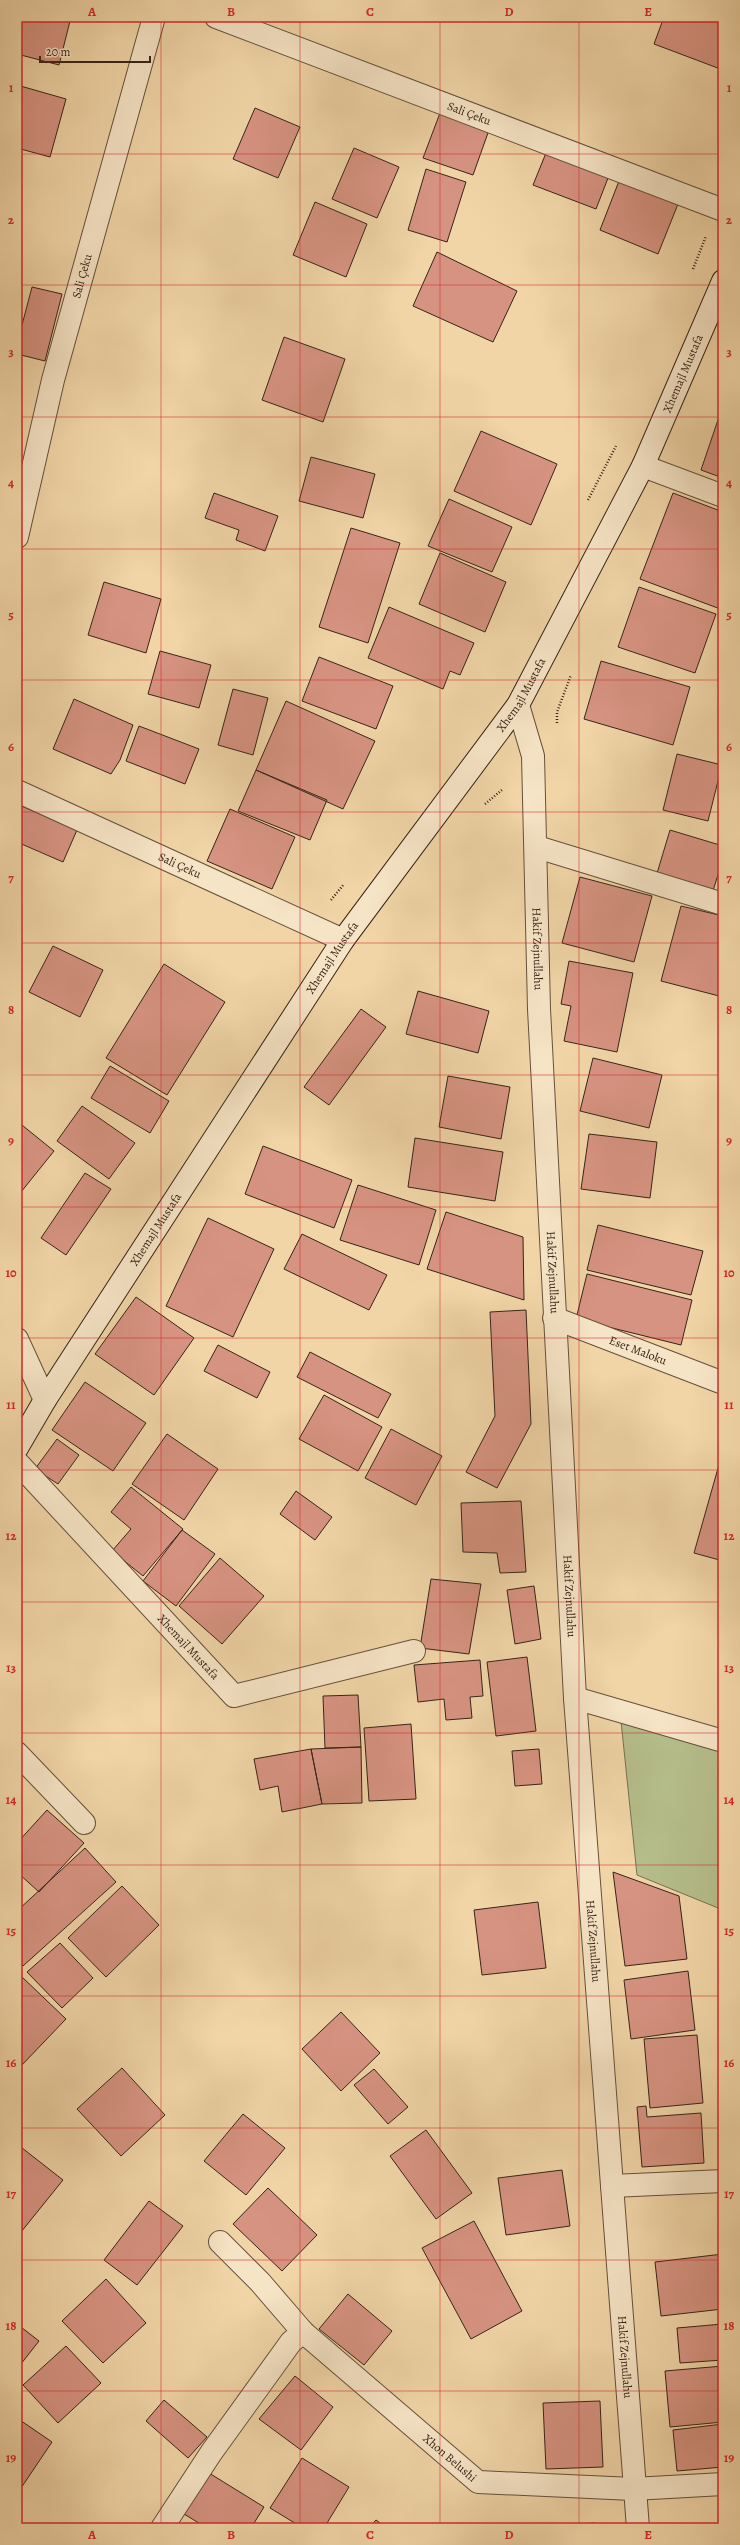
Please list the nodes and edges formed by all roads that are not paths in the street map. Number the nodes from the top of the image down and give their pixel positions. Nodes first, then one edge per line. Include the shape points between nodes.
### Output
1 (154, 17) edge
2 (216, 17) edge
3 (720, 209) edge
4 (723, 281) edge
5 (643, 466) junction
6 (723, 496) edge
7 (17, 537) edge
8 (518, 705) junction
9 (17, 791) edge
10 (537, 847) junction
11 (723, 904) edge
12 (343, 940) junction
13 (554, 1318) junction
14 (17, 1339) edge
15 (723, 1383) edge
16 (45, 1400) junction
17 (17, 1448) edge
18 (17, 1462) edge
19 (414, 1651) dead end
20 (575, 1698) junction
21 (723, 1741) edge
22 (17, 1753) edge
23 (84, 1823) dead end
24 (723, 2181) edge
25 (612, 2186) junction
26 (220, 2242) dead end
27 (303, 2332) junction
28 (723, 2484) edge
29 (633, 2489) junction
30 (162, 2528) edge
31 (638, 2528) edge

1 - 7 street, Sali Çeku via 53,380
2 - 3 street, Sali Çeku
4 - 5 street, Xhemajl Mustafa
5 - 6 street
5 - 8 street, Xhemajl Mustafa
8 - 10 street, Hakif Zejnullahu via 533,756
8 - 12 street, Xhemajl Mustafa
9 - 12 street, Sali Çeku
10 - 11 street
10 - 13 street, Hakif Zejnullahu via 539,1008
12 - 16 street, Xhemajl Mustafa
13 - 15 street, Eset Maloku
13 - 20 street, Hakif Zejnullahu
14 - 16 street
16 - 17 street, Xhemajl Mustafa
18 - 19 street, Xhemajl Mustafa via 234,1696
20 - 21 street
20 - 25 street, Hakif Zejnullahu
22 - 23 street
24 - 25 street
25 - 29 street, Hakif Zejnullahu
26 - 27 street, Xhon Belushi via 260,2282
27 - 29 street, Xhon Belushi via 478,2482
27 - 30 street via 291,2342 229,2428
28 - 29 street, Xhon Belushi
29 - 31 street, Hakif Zejnullahu

